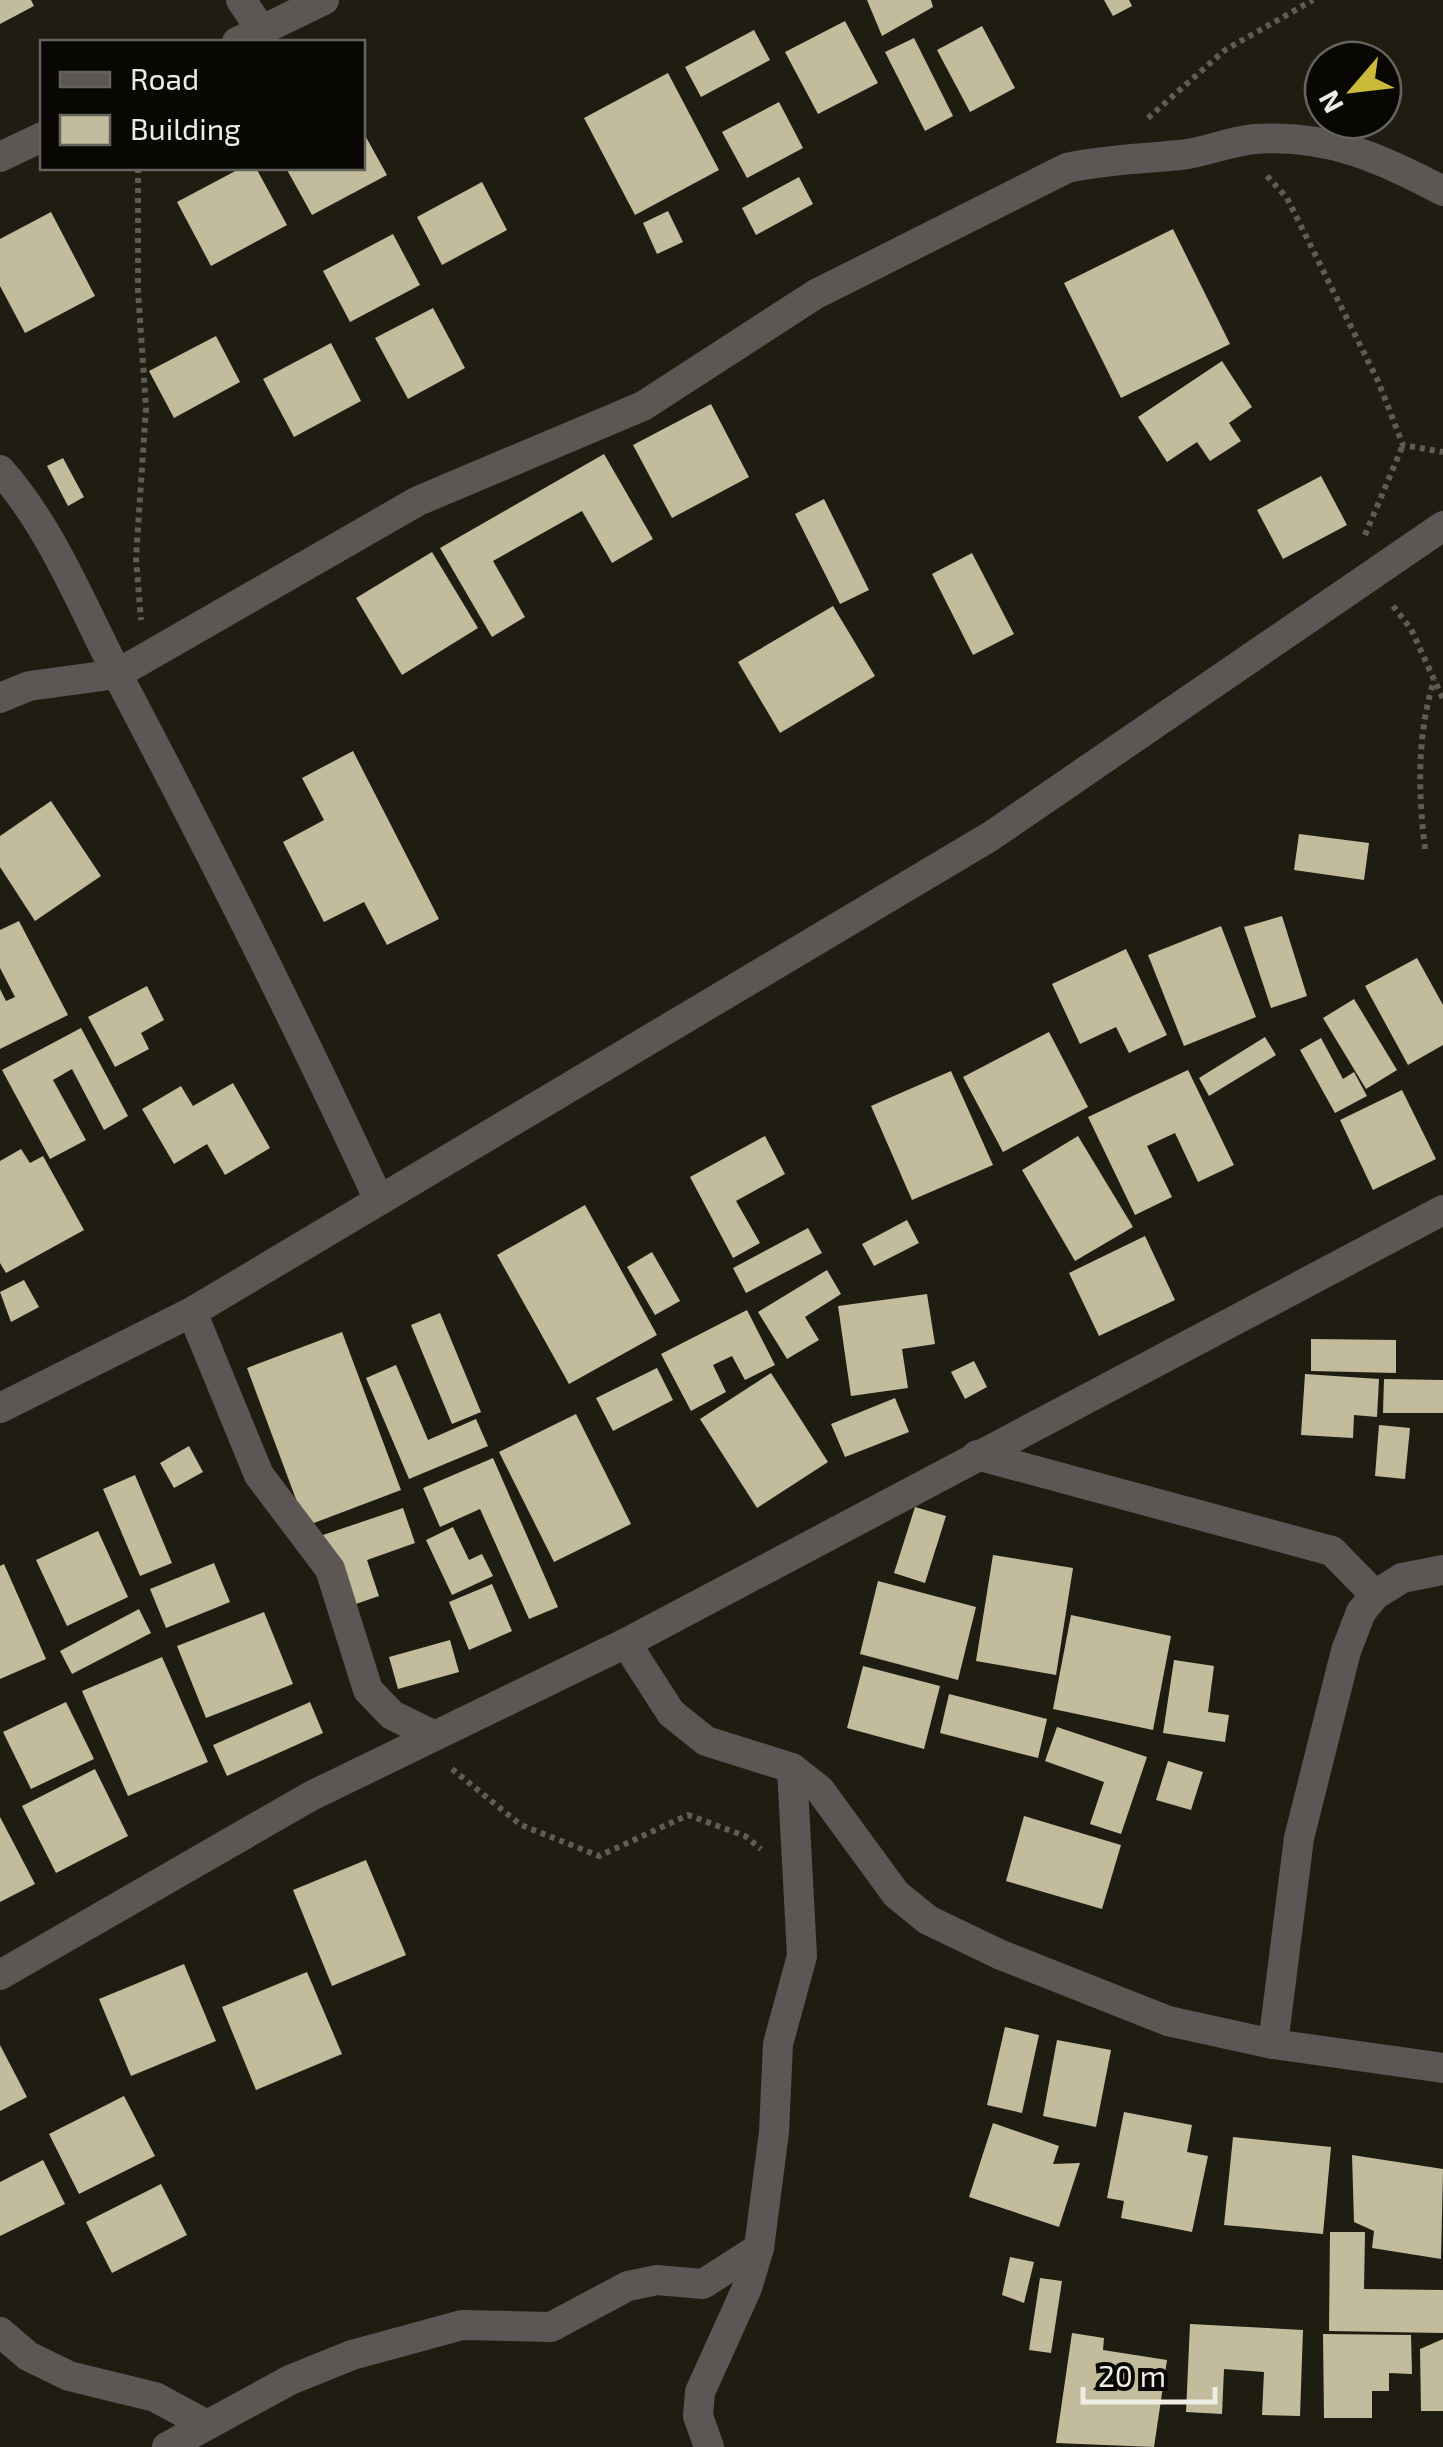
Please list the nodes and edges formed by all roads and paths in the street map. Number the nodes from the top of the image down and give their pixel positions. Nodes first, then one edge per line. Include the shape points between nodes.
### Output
1 (241, 0) edge
2 (324, 0) edge
3 (1313, 0) edge
4 (250, 36) edge
5 (40, 138) edge
6 (1236, 142) junction
7 (0, 158) edge
8 (1110, 159) junction
9 (138, 170) edge
10 (1443, 191) edge
11 (1402, 445) junction
12 (1443, 452) edge
13 (0, 470) edge
14 (1443, 526) edge
15 (1366, 581) junction
16 (144, 658) junction
17 (116, 674) junction
18 (1434, 680) junction
19 (0, 698) edge
20 (1443, 700) edge
21 (1425, 849) dead end
22 (378, 1198) junction
23 (1443, 1210) edge
24 (192, 1312) junction
25 (0, 1408) edge
26 (978, 1454) junction
27 (1443, 1570) edge
28 (1375, 1595) junction
29 (626, 1643) junction
30 (433, 1735) junction
31 (792, 1768) junction
32 (798, 1877) junction
33 (0, 1975) edge
34 (1273, 2044) junction
35 (1443, 2068) edge
36 (759, 2248) junction
37 (0, 2332) edge
38 (205, 2424) junction
39 (167, 2447) edge
40 (708, 2447) edge

1 - 4 street
2 - 4 street
3 - 8 path via 1226,50
5 - 7 street
6 - 8 street via 1189,154
6 - 10 street via 1300,138 1342,144
6 - 11 path via 1288,198 1378,381
8 - 16 street via 1066,168 816,294 644,406 418,501
9 - 16 path via 146,408 136,558
11 - 12 path
11 - 15 path via 1367,522
13 - 17 street via 36,522
14 - 15 street
15 - 18 path via 1410,629
15 - 22 street via 991,836
16 - 17 street
17 - 19 street via 29,686
17 - 22 street via 302,1034
18 - 20 path
18 - 21 path via 1422,716
22 - 24 street
23 - 26 street
24 - 25 street
24 - 30 street via 259,1475 330,1569 368,1690 392,1715
26 - 28 street via 1332,1551
26 - 29 street
27 - 28 street via 1402,1578
28 - 34 street via 1346,1651 1299,1838
29 - 30 street
29 - 31 street via 671,1713 706,1741
30 - 32 path via 441,1760 521,1825 599,1856 688,1814 745,1836
30 - 33 street via 188,1862
31 - 32 street
31 - 34 street via 844,1818 896,1894 928,1920 1168,2021
32 - 36 street via 802,1956 778,2044
34 - 35 street
36 - 38 street via 704,2284 657,2280 628,2286 551,2327 462,2324 420,2332 290,2380
36 - 40 street via 700,2392 698,2416
37 - 38 street via 28,2356 69,2376 154,2398
38 - 39 street

